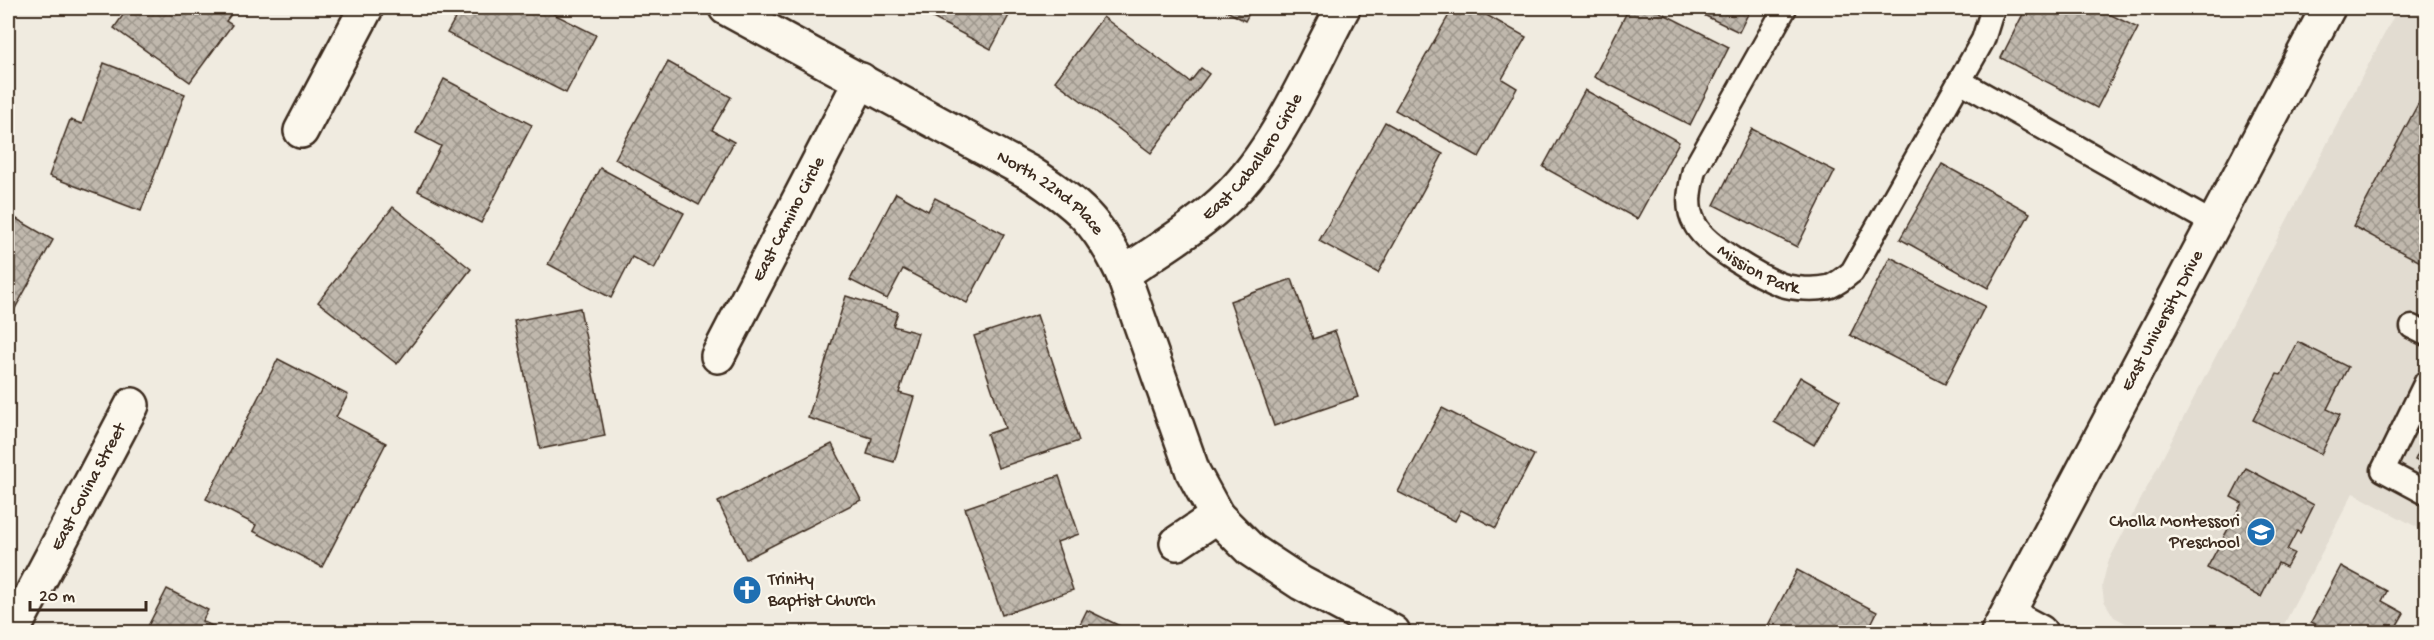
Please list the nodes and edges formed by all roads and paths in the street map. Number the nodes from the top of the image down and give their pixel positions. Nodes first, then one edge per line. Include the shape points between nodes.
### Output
1 (366, 8) edge
2 (726, 8) edge
3 (1343, 8) edge
4 (1785, 8) edge
5 (1993, 8) edge
6 (2328, 8) edge
7 (861, 80) junction
8 (1960, 81) junction
9 (301, 131) dead end
10 (2214, 224) junction
11 (1123, 274) junction
12 (718, 356) dead end
13 (2427, 382) edge
14 (132, 405) dead end
15 (2427, 493) edge
16 (1217, 516) junction
17 (1178, 543) dead end
18 (2003, 624) edge
19 (12, 633) edge
20 (1393, 633) edge
21 (2040, 633) edge

1 - 9 street
2 - 7 street, North 22nd Place
3 - 11 street, East Caballero Circle via 1269,146 1251,171 1208,215
4 - 8 lane, Mission Park via 1694,170 1688,196 1694,224 1710,242 1782,285 1808,289 1830,286 1852,272
5 - 8 lane, Mission Park via 1983,40
6 - 10 street, East University Drive
7 - 11 street, North 22nd Place via 1060,192 1089,218 1108,243
7 - 12 street, East Camino Circle
8 - 10 lane
10 - 18 street, East University Drive
11 - 16 street, North 22nd Place via 1193,472
13 - 15 lane via 2383,470
14 - 19 street, East Covina Street
16 - 17 street
16 - 20 street, North 22nd Place via 1251,550 1301,583
18 - 21 street

